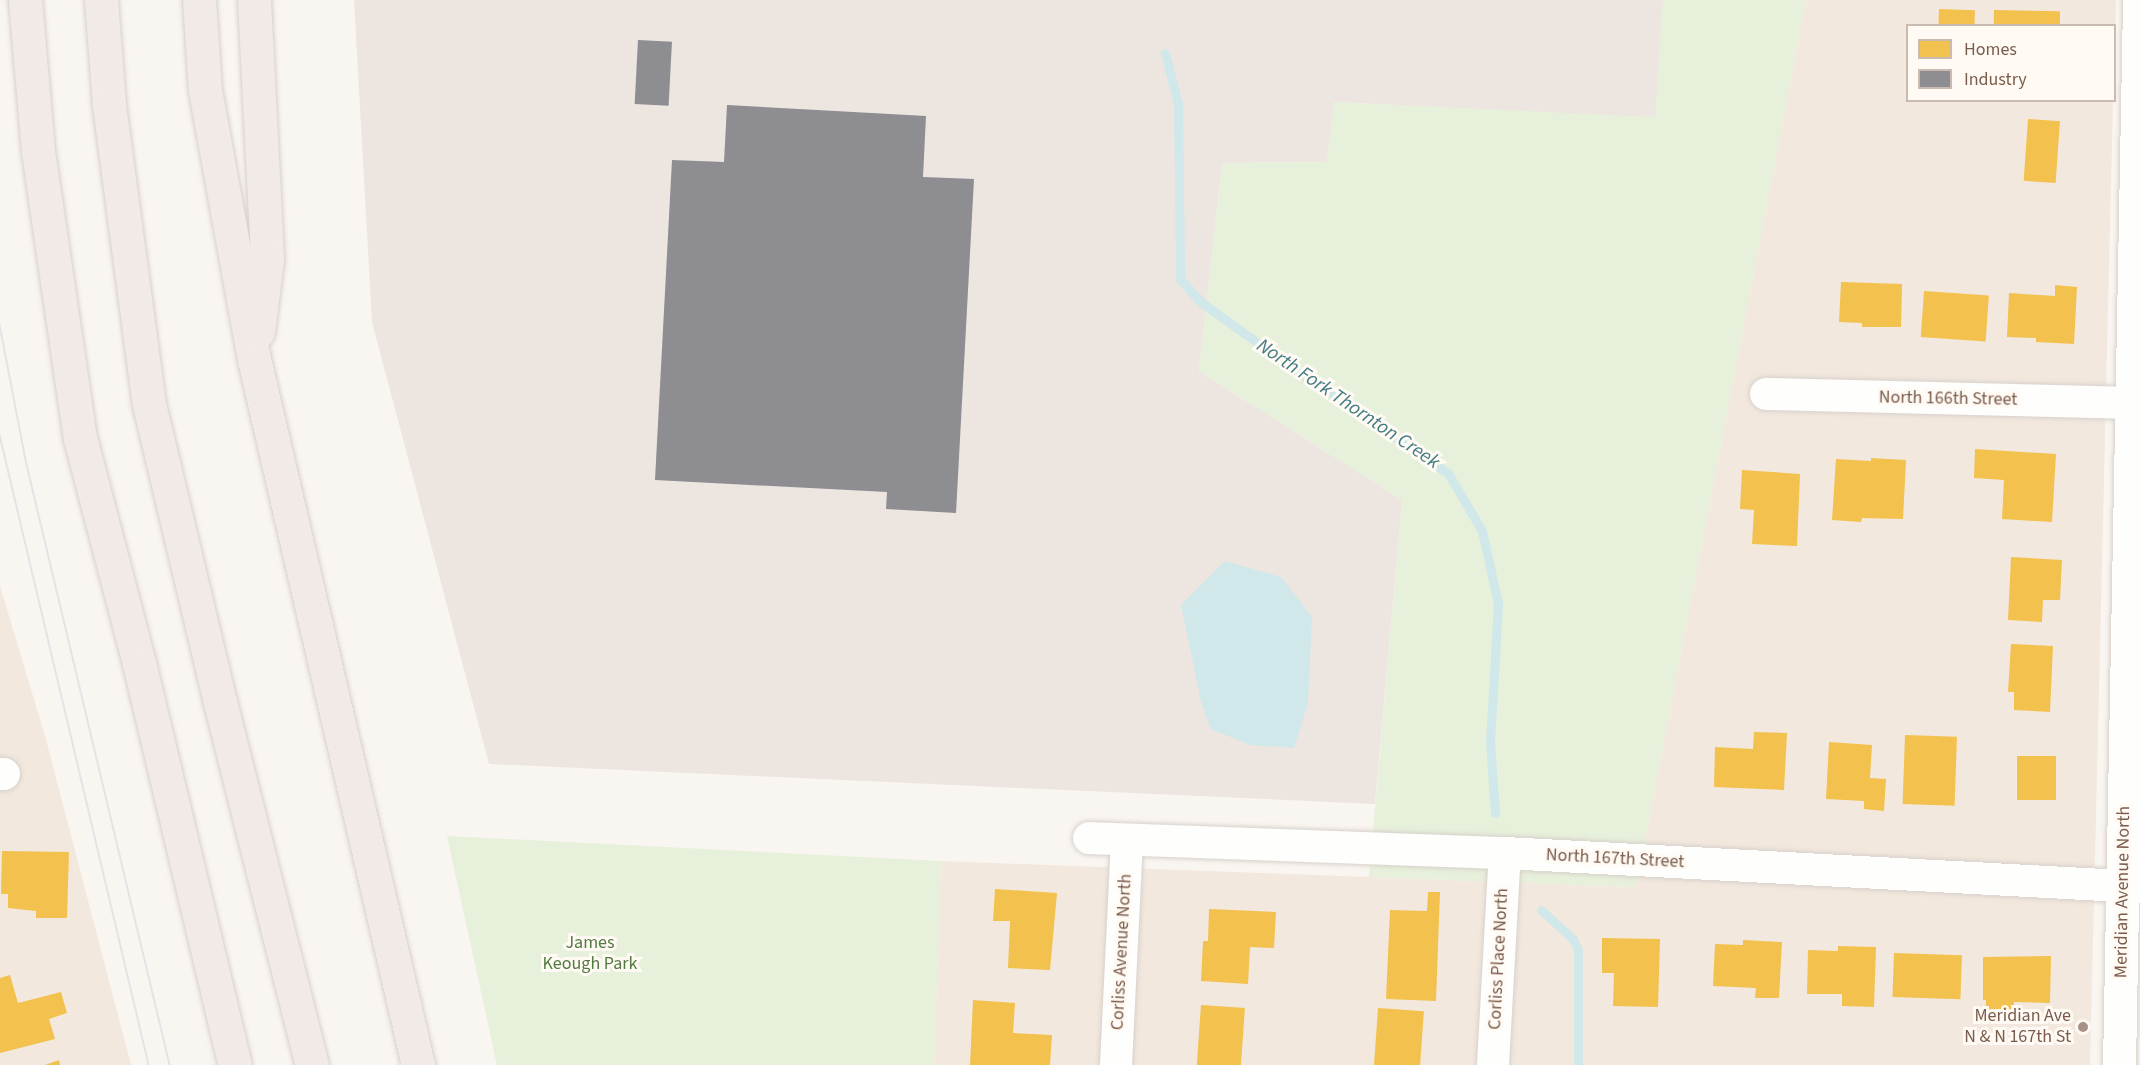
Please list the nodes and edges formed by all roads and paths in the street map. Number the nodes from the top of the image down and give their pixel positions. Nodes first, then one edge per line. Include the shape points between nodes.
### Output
1 (25, 0) edge
2 (101, 0) edge
3 (199, 0) edge
4 (254, 0) edge
5 (2139, 0) edge
6 (254, 359) junction
7 (1766, 394) dead end
8 (2130, 404) junction
9 (1089, 838) dead end
10 (1127, 840) junction
11 (1504, 853) junction
12 (2132, 886) edge
13 (236, 1065) edge
14 (312, 1065) edge
15 (418, 1065) edge
16 (1116, 1065) edge
17 (1493, 1065) edge
18 (2119, 1065) edge

1 - 13 highway via 38,151 80,438
2 - 14 highway via 109,105 149,404
3 - 6 highway via 205,90
4 - 6 highway via 267,260
5 - 8 street, Meridian Avenue North
6 - 15 highway
7 - 8 street, North 166th Street
8 - 12 street, Meridian Avenue North
9 - 10 street, North 167th Street
10 - 11 street, North 167th Street
10 - 16 street, Corliss Avenue North
11 - 12 street, North 167th Street
11 - 17 street, Corliss Place North
12 - 18 street, Meridian Avenue North

